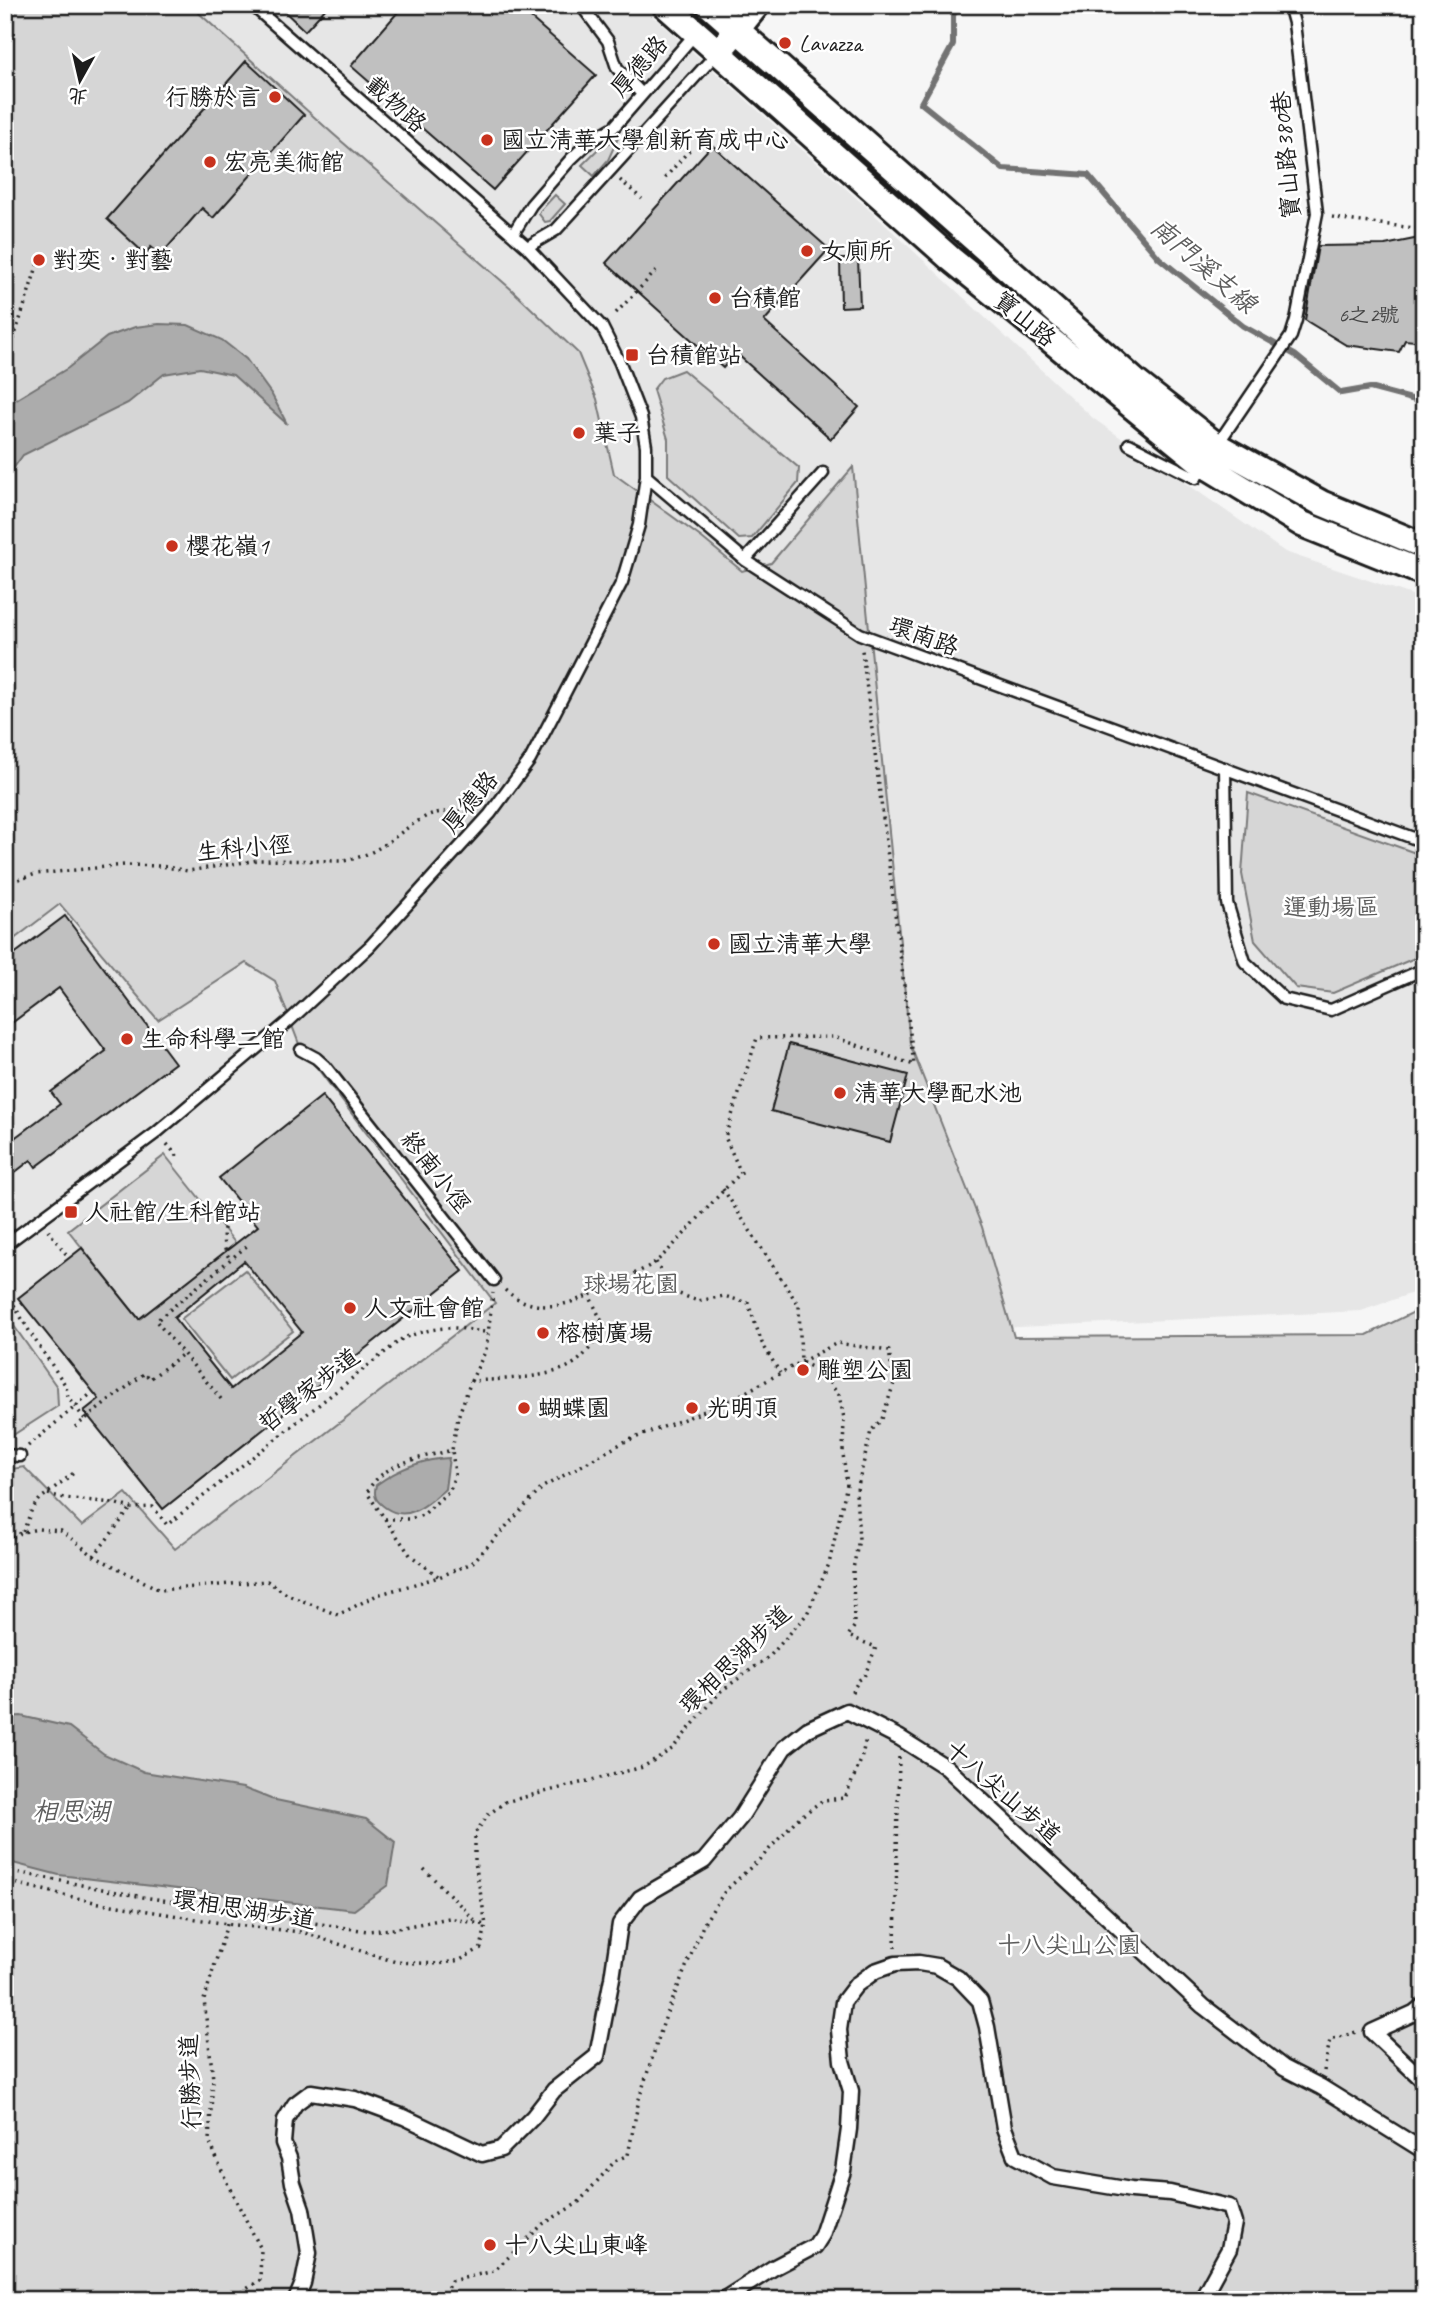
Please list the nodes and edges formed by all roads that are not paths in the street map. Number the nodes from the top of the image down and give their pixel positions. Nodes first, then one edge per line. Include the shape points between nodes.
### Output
1 (252, 5) edge
2 (581, 5) edge
3 (665, 5) edge
4 (757, 5) edge
5 (1289, 5) edge
6 (716, 7) edge
7 (738, 30) junction
8 (696, 33) junction
9 (717, 52) junction
10 (642, 94) junction
11 (513, 234) junction
12 (527, 247) junction
13 (1129, 444) dead end
14 (1210, 454) junction
15 (823, 473) dead end
16 (646, 475) junction
17 (1424, 546) edge
18 (745, 560) junction
19 (1424, 573) edge
20 (1225, 768) junction
21 (1424, 842) edge
22 (1424, 969) edge
23 (301, 1050) dead end
24 (5, 1245) edge
25 (494, 1280) road end
26 (5, 1455) edge
27 (20, 1456) road end
28 (1424, 2005) edge
29 (1424, 2081) edge
30 (1424, 2151) edge
31 (296, 2300) edge
32 (723, 2300) edge
33 (1201, 2300) edge

1 - 11 lane, 載物路
2 - 10 lane via 608,41 617,68
3 - 8 street, 寶山路
4 - 7 street
5 - 14 lane, 寶山路380巷 via 1317,213 1291,336
6 - 7 street, 寶山路
6 - 8 street
7 - 9 street
7 - 14 street, 寶山路 via 1137,383
8 - 9 street, 寶山路
8 - 10 lane, 厚德路
9 - 12 lane, 厚德路 via 556,230
9 - 14 street, 寶山路 via 951,259
10 - 11 lane, 厚德路 via 614,127 571,159 531,205
11 - 12 lane, 厚德路
12 - 16 lane, 厚德路 via 602,327 641,417
13 - 14 lane via 1196,478
14 - 17 street, 寶山路
14 - 19 street, 寶山路 via 1302,524
15 - 18 lane
16 - 18 lane, 環南路
16 - 24 lane, 厚德路 via 639,525 622,582 530,760 490,814 370,946 289,1021 156,1133
18 - 20 lane, 環南路 via 860,634
20 - 21 lane, 環南路
20 - 22 lane via 1227,902 1245,962 1284,999 1331,1010
23 - 25 lane, 終南小徑 via 316,1058 344,1090
26 - 27 lane
28 - 29 street via 1372,2032
30 - 31 street, 十八尖山步道 via 1284,2068 1203,2006 946,1767 847,1711 808,1728 784,1748 740,1818 704,1861 640,1898 620,1924 597,2056 554,2090 501,2149 482,2154 355,2099 312,2092 295,2104 285,2120 283,2143 309,2253
32 - 33 street via 815,2246 822,2235 844,2171 849,2129 851,2091 839,2030 844,2002 856,1985 875,1971 919,1963 937,1966 958,1978 980,2001 1004,2128 1015,2156 1053,2177 1170,2193 1229,2207 1234,2223 1229,2249

